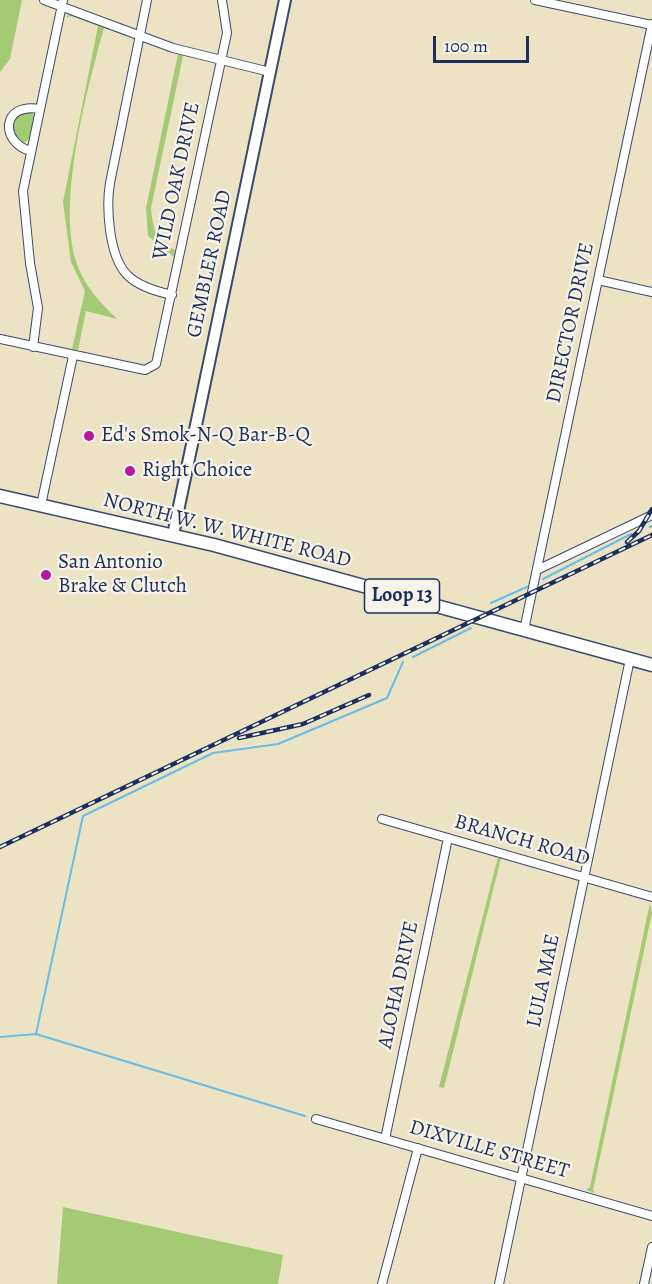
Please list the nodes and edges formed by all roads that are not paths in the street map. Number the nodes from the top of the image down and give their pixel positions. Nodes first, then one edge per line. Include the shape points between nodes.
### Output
1 (44, 0) edge
2 (147, 0) edge
3 (222, 0) edge
4 (285, 0) edge
5 (535, 0) edge
6 (62, 3) edge
7 (652, 25) edge
8 (141, 36) junction
9 (221, 61) junction
10 (270, 72) junction
11 (40, 109) junction
12 (30, 151) junction
13 (598, 280) junction
14 (652, 292) edge
15 (172, 294) junction
16 (0, 339) edge
17 (33, 347) junction
18 (73, 356) junction
19 (0, 496) edge
20 (41, 505) junction
21 (652, 515) edge
22 (173, 535) junction
23 (537, 570) junction
24 (524, 630) junction
25 (630, 659) junction
26 (652, 665) edge
27 (382, 819) dead end
28 (448, 838) junction
29 (585, 878) junction
30 (652, 897) edge
31 (316, 1119) dead end
32 (385, 1139) junction
33 (418, 1148) junction
34 (521, 1178) junction
35 (652, 1216) edge
36 (652, 1247) edge
37 (382, 1284) edge
38 (499, 1284) edge
39 (644, 1284) edge

1 - 6 street
2 - 8 street
3 - 9 street, WILD OAK DRIVE via 227,27
4 - 10 main road, GEMBLER ROAD
5 - 7 street
6 - 8 street
6 - 11 street
7 - 13 street, DIRECTOR DRIVE
8 - 9 street
8 - 15 street via 110,183 112,248 123,271 145,288
9 - 10 street
9 - 15 street, WILD OAK DRIVE
10 - 22 main road, GEMBLER ROAD
11 - 12 street
11 - 12 street via 21,108 7,124 11,142
12 - 17 street via 23,202 38,301
13 - 14 street
13 - 23 street, DIRECTOR DRIVE
15 - 18 street, WILD OAK DRIVE via 159,357 152,367 145,370
16 - 17 street
17 - 18 street
18 - 20 street
19 - 20 main road, NORTH W. W. WHITE ROAD / Loop 13
20 - 22 main road, NORTH W. W. WHITE ROAD / Loop 13
21 - 23 street
22 - 24 main road, NORTH W. W. WHITE ROAD / Loop 13
23 - 24 street, DIRECTOR DRIVE
24 - 25 main road, NORTH W. W. WHITE ROAD / Loop 13
25 - 26 main road, NORTH W. W. WHITE ROAD / Loop 13
25 - 29 street, LULA MAE
27 - 28 street, BRANCH ROAD
28 - 29 street, BRANCH ROAD
28 - 32 street, ALOHA DRIVE
29 - 30 street, BRANCH ROAD
29 - 34 street, LULA MAE
31 - 32 street, DIXVILLE STREET
32 - 33 street, DIXVILLE STREET
33 - 34 street, DIXVILLE STREET
33 - 37 street
34 - 35 street, DIXVILLE STREET
34 - 38 street, LULA MAE
36 - 39 street

